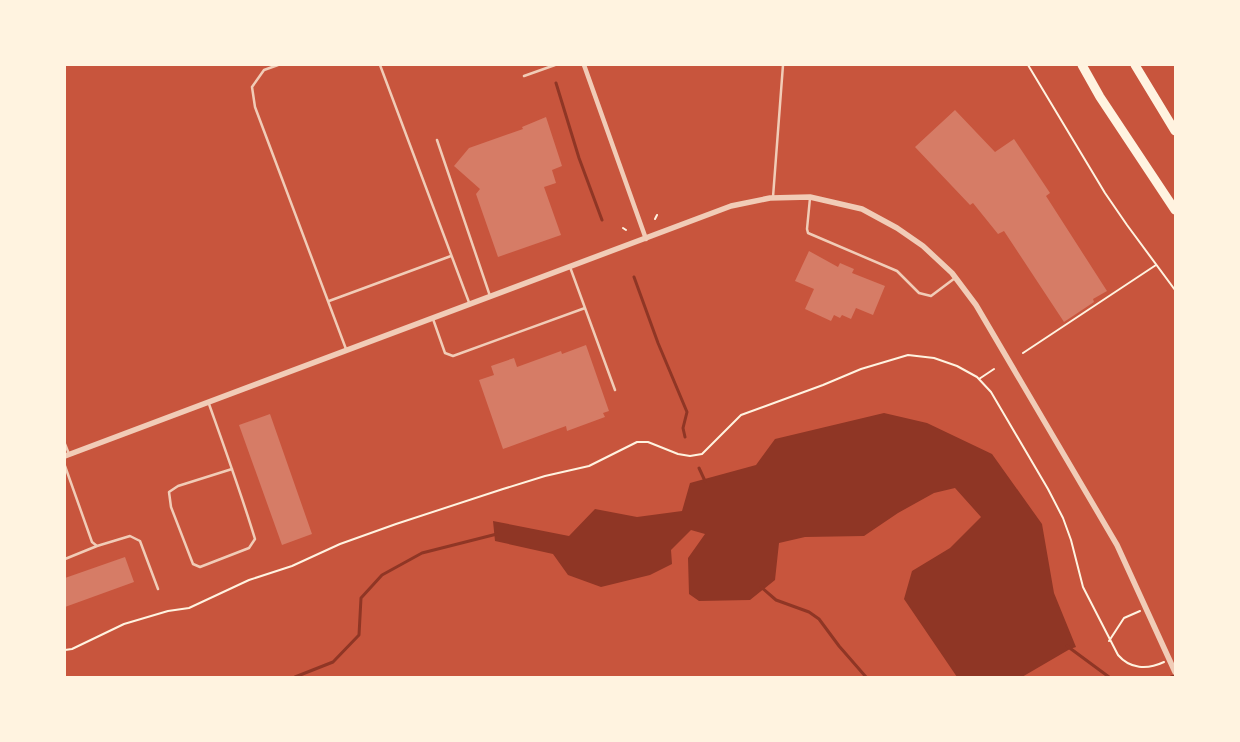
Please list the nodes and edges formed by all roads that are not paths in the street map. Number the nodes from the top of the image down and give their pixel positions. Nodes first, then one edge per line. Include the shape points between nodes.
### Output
1 (278, 65) edge
2 (380, 65) edge
3 (555, 65) edge
4 (591, 65) edge
5 (783, 65) edge
6 (1082, 65) edge
7 (1135, 65) edge
8 (584, 66) edge
9 (524, 76) dead end
10 (1175, 131) edge
11 (437, 140) dead end
12 (810, 197) junction
13 (774, 198) junction
14 (1175, 210) edge
15 (646, 239) junction
16 (451, 256) junction
17 (570, 267) junction
18 (955, 278) junction
19 (491, 297) junction
20 (329, 301) junction
21 (470, 305) junction
22 (585, 308) junction
23 (433, 319) junction
24 (347, 351) junction
25 (615, 390) dead end
26 (208, 402) junction
27 (65, 444) edge
28 (67, 455) edge
29 (65, 466) edge
30 (232, 468) junction
31 (97, 546) junction
32 (65, 560) edge
33 (158, 590) dead end
34 (1175, 672) edge

1 - 20 lane via 264,70 252,87 255,107
2 - 16 lane
3 - 9 lane
4 - 8 lane
5 - 13 lane
6 - 14 highway via 1100,98
7 - 10 highway
8 - 15 street
11 - 19 lane
12 - 13 street
12 - 18 street via 862,208 923,246
12 - 18 lane via 808,233 898,272 926,296 931,296
13 - 15 street via 731,206
15 - 17 street
16 - 20 lane
16 - 21 lane
17 - 19 street
17 - 22 lane
18 - 34 street via 976,305 1117,545
19 - 21 street
20 - 24 lane
21 - 23 street
22 - 23 lane via 453,356 445,353
22 - 25 lane
23 - 24 street
24 - 26 street
26 - 28 street
26 - 30 lane
27 - 28 lane
29 - 31 lane via 92,542
30 - 30 lane via 255,539 249,548 200,567 193,564 171,507 170,492 178,486
31 - 32 lane
31 - 33 lane via 130,536 140,541

